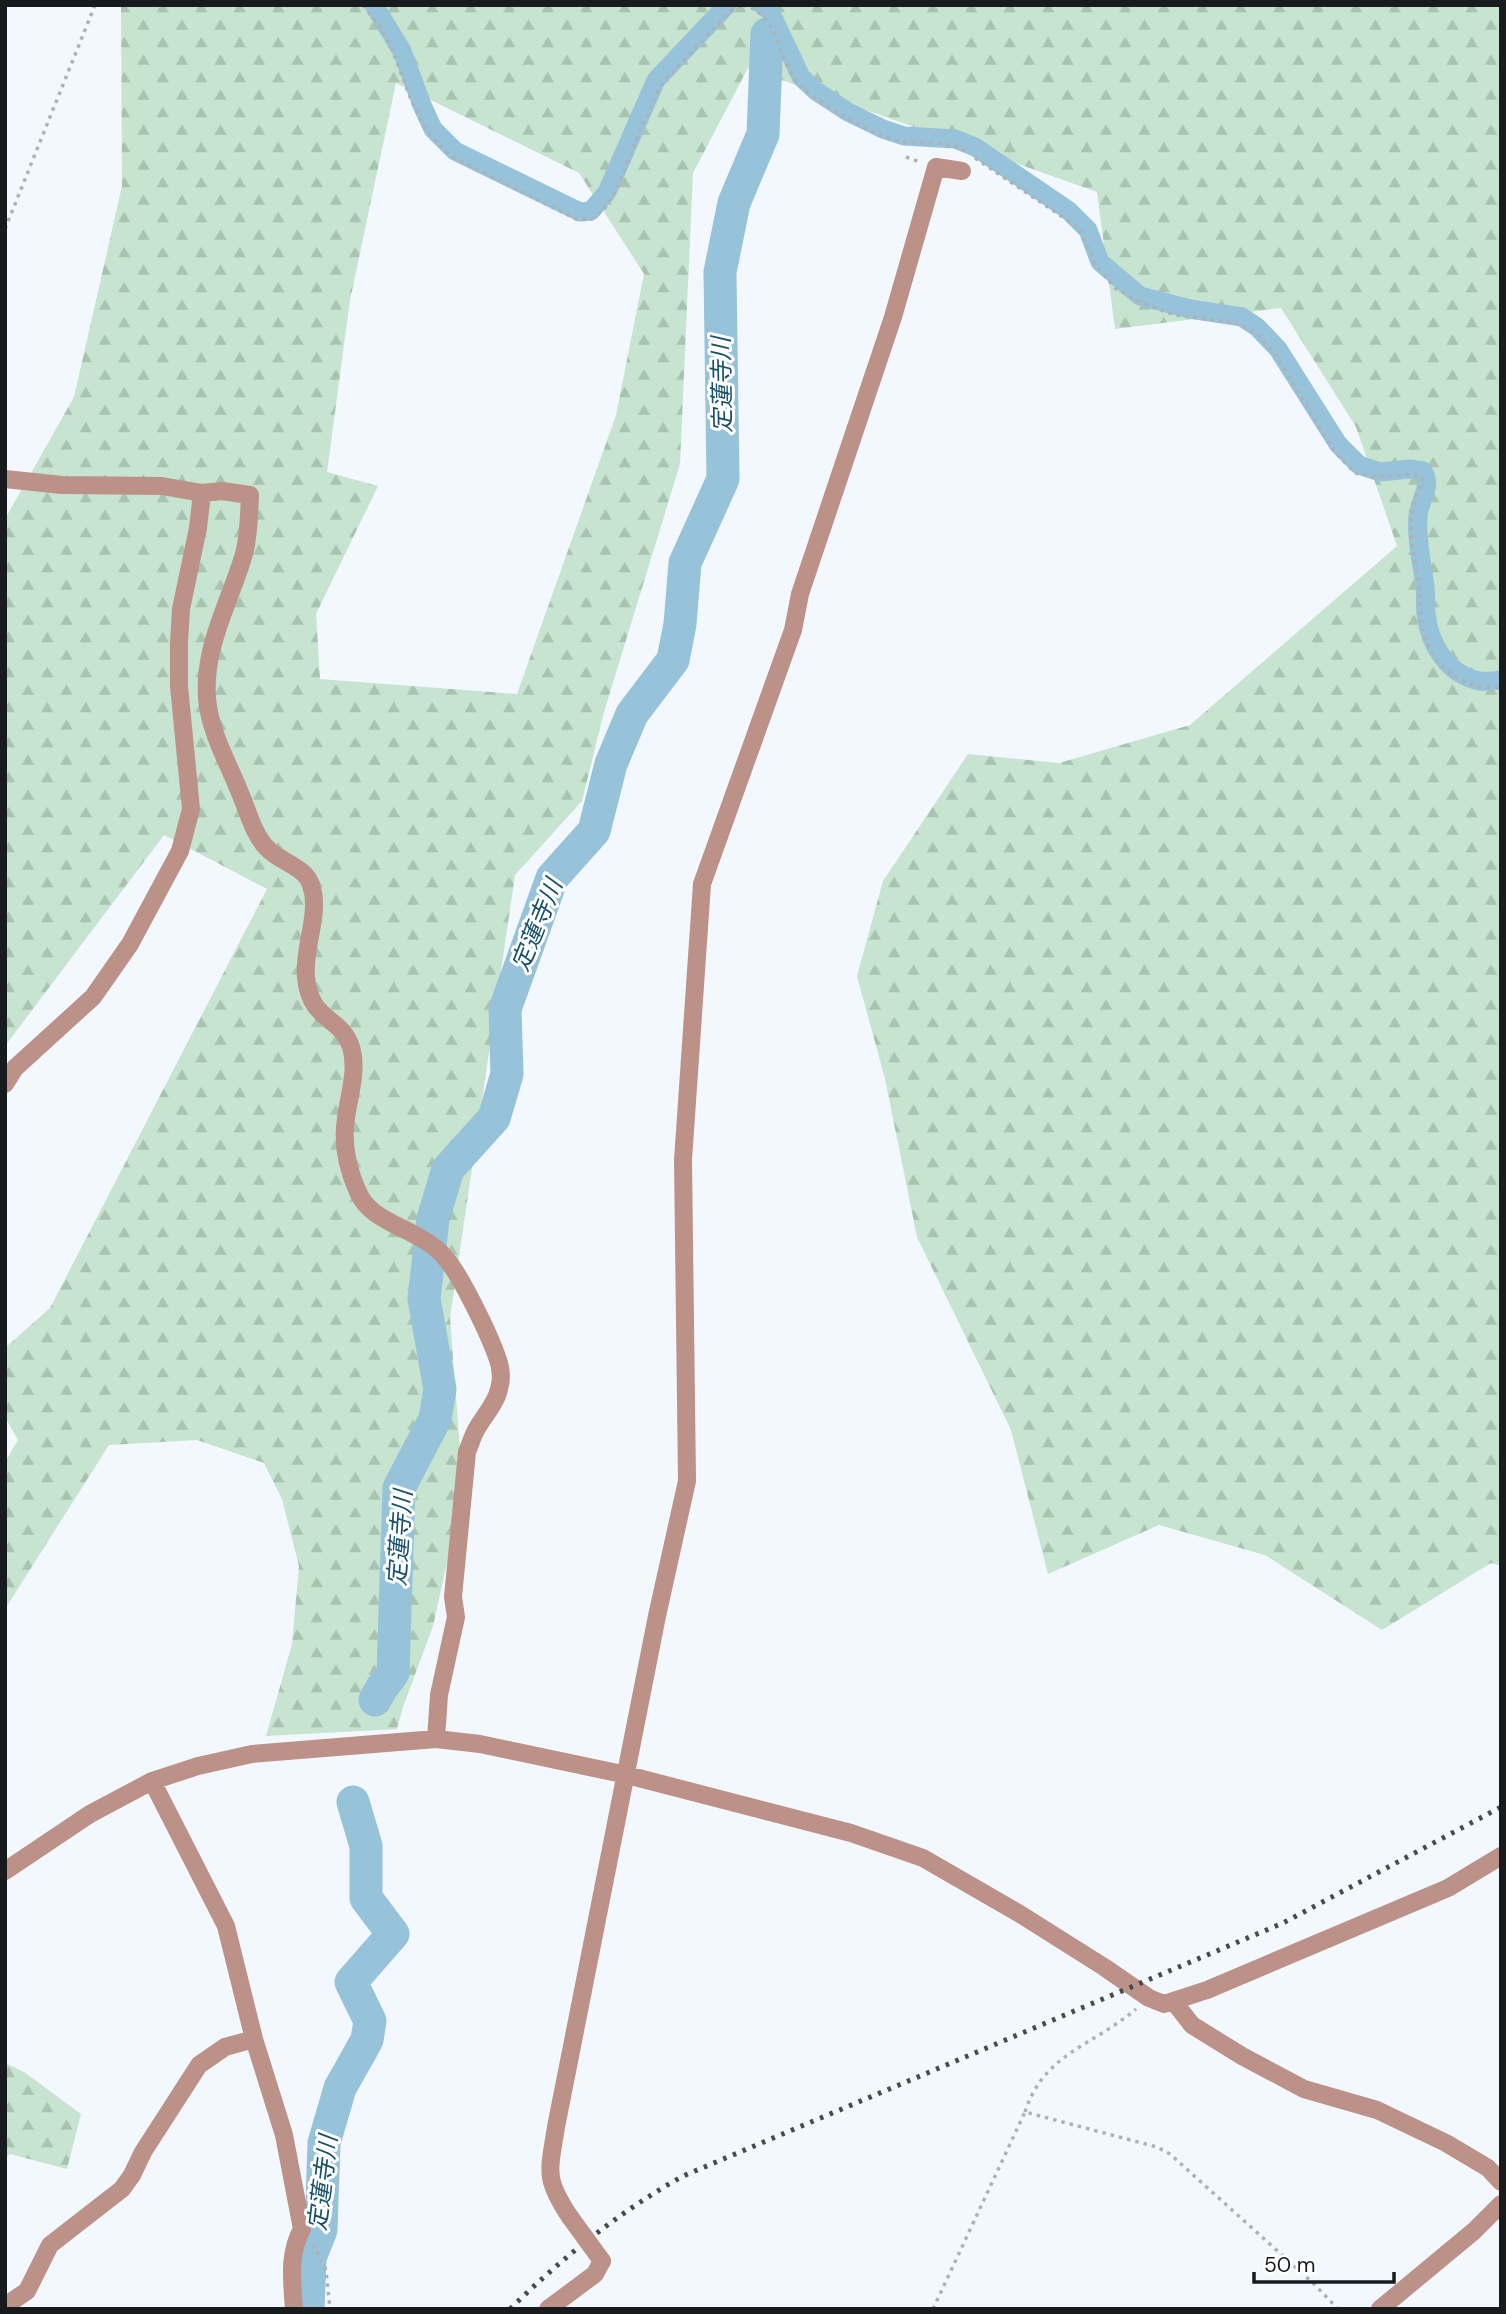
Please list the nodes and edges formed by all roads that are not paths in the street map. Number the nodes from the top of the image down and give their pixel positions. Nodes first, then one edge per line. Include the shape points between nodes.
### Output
1 (962, 171) dead end
2 (5, 480) edge
3 (202, 493) junction
4 (5, 1084) edge
5 (436, 1739) junction
6 (627, 1774) junction
7 (152, 1781) junction
8 (1501, 1856) edge
9 (5, 1871) edge
10 (1174, 2002) junction
11 (254, 2039) junction
12 (1501, 2182) edge
13 (1501, 2204) edge
14 (5, 2306) edge
15 (294, 2309) edge
16 (548, 2309) edge
17 (1380, 2309) edge

1 - 6 street via 936,167 894,317 800,594 793,630 702,884 683,1160 688,1481
2 - 3 street via 162,486
3 - 4 street via 181,609 179,686 191,809 180,851 130,944 93,997 15,1068
3 - 5 street via 250,495 244,554 206,671 208,708 256,831 271,852 311,883 307,990 319,1012 345,1034 354,1060 344,1143 351,1177 370,1210 422,1238 449,1262 498,1358 499,1392 467,1452 453,1597 456,1617 439,1695
5 - 6 street
5 - 7 street via 252,1754
6 - 10 street via 851,1833 923,1858 1030,1920 1149,1998 1164,2004
6 - 16 street, bridge via 550,2169 551,2184 602,2261 595,2274
7 - 9 street via 90,1814
7 - 11 street via 226,1926
8 - 10 street via 1448,1888
10 - 12 street via 1192,2025 1242,2056 1304,2089 1377,2110 1446,2143 1488,2168
11 - 14 street via 225,2047 199,2065 122,2189 50,2245 27,2291
11 - 15 street via 284,2135 302,2229 294,2242 291,2264
13 - 17 street

